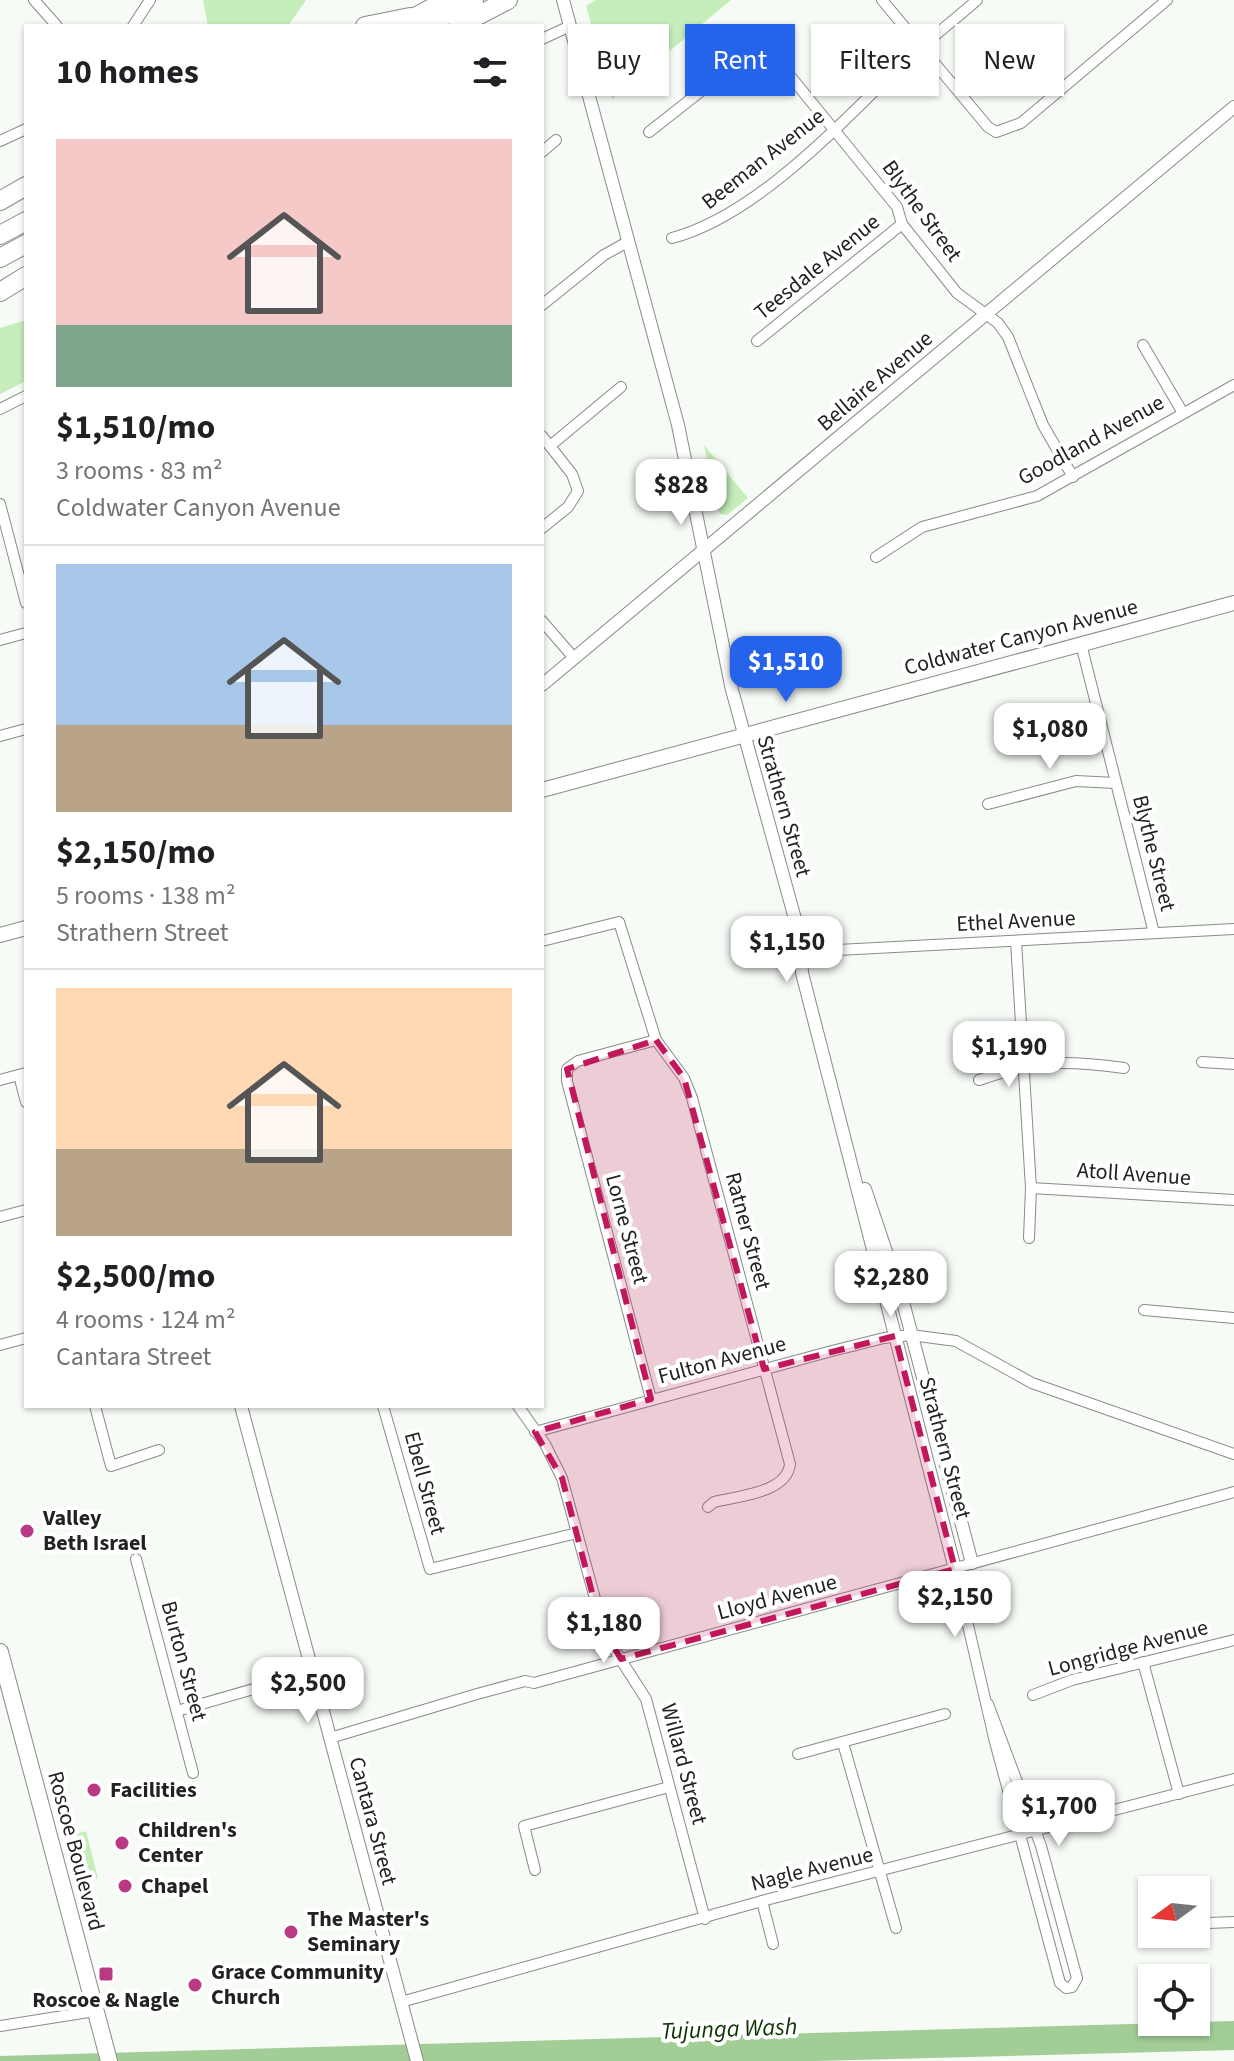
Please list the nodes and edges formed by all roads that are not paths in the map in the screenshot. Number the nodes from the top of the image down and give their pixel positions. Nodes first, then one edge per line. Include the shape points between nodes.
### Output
1 (34, 0) edge
2 (150, 0) edge
3 (447, 0) edge
4 (474, 0) edge
5 (489, 0) edge
6 (508, 0) edge
7 (563, 0) edge
8 (882, 0) edge
9 (977, 0) edge
10 (1167, 0) edge
11 (421, 21) edge
12 (55, 24) edge
13 (134, 24) edge
14 (387, 24) edge
15 (445, 24) edge
16 (462, 24) edge
17 (569, 24) edge
18 (902, 24) edge
19 (568, 27) edge
20 (939, 33) edge
21 (544, 38) edge
22 (939, 68) edge
23 (589, 96) edge
24 (870, 96) edge
25 (1234, 107) edge
26 (835, 129) junction
27 (24, 130) edge
28 (649, 132) dead end
29 (556, 140) dead end
30 (0, 141) edge
31 (544, 150) edge
32 (24, 176) edge
33 (0, 186) edge
34 (24, 187) edge
35 (0, 201) edge
36 (24, 222) edge
37 (902, 224) junction
38 (0, 235) edge
39 (24, 236) edge
40 (672, 238) dead end
41 (629, 241) junction
42 (24, 245) edge
43 (0, 249) edge
44 (24, 254) edge
45 (0, 258) edge
46 (0, 267) edge
47 (24, 277) edge
48 (0, 292) edge
49 (544, 303) edge
50 (986, 313) junction
51 (757, 341) dead end
52 (1143, 345) dead end
53 (1234, 385) edge
54 (621, 387) dead end
55 (24, 397) edge
56 (0, 409) edge
57 (1183, 413) junction
58 (544, 438) edge
59 (550, 446) junction
60 (1073, 477) junction
61 (0, 504) edge
62 (544, 526) edge
63 (705, 553) junction
64 (876, 557) dead end
65 (24, 595) edge
66 (1234, 603) edge
67 (544, 623) edge
68 (24, 634) edge
69 (0, 640) edge
70 (1081, 644) junction
71 (574, 658) junction
72 (544, 683) edge
73 (24, 730) edge
74 (743, 735) junction
75 (0, 736) edge
76 (1115, 783) junction
77 (544, 789) edge
78 (988, 804) dead end
79 (24, 929) edge
80 (1234, 929) edge
81 (1154, 933) junction
82 (0, 935) edge
83 (544, 941) edge
84 (1016, 941) junction
85 (800, 952) junction
86 (656, 1040) junction
87 (1202, 1062) dead end
88 (1025, 1064) junction
89 (1234, 1064) edge
90 (1124, 1068) dead end
91 (22, 1074) edge
92 (0, 1080) edge
93 (979, 1080) dead end
94 (851, 1157) junction
95 (1031, 1188) junction
96 (1234, 1200) edge
97 (24, 1211) edge
98 (0, 1217) edge
99 (1029, 1238) dead end
100 (1144, 1310) dead end
101 (1234, 1318) edge
102 (911, 1335) junction
103 (895, 1336) junction
104 (24, 1339) edge
105 (0, 1345) edge
106 (764, 1369) junction
107 (651, 1399) junction
108 (96, 1408) edge
109 (242, 1408) edge
110 (384, 1408) edge
111 (519, 1408) edge
112 (535, 1432) junction
113 (159, 1450) dead end
114 (1234, 1454) edge
115 (1234, 1492) edge
116 (708, 1507) dead end
117 (577, 1533) junction
118 (136, 1559) dead end
119 (972, 1563) junction
120 (955, 1569) junction
121 (1234, 1640) edge
122 (0, 1652) edge
123 (621, 1659) junction
124 (1143, 1662) junction
125 (313, 1672) junction
126 (1033, 1695) dead end
127 (988, 1704) junction
128 (177, 1711) junction
129 (945, 1714) dead end
130 (330, 1738) junction
131 (843, 1743) junction
132 (798, 1754) dead end
133 (193, 1773) dead end
134 (1234, 1779) edge
135 (669, 1787) junction
136 (1179, 1794) junction
137 (1036, 1832) junction
138 (1021, 1836) junction
139 (535, 1870) dead end
140 (881, 1872) junction
141 (762, 1901) junction
142 (705, 1919) junction
143 (1234, 1922) edge
144 (1210, 1923) edge
145 (896, 1928) dead end
146 (773, 1944) dead end
147 (401, 2002) junction
148 (95, 2011) junction
149 (0, 2026) edge
150 (108, 2056) edge
151 (417, 2061) edge

1 - 12 street
2 - 13 street
3 - 11 highway
4 - 11 highway
5 - 15 highway
6 - 16 highway
7 - 17 street, Strathern Street
8 - 18 street
9 - 20 street, Beeman Avenue
10 - 22 street via 1021,123 996,132
11 - 14 highway
19 - 21 street
23 - 41 street, Strathern Street
24 - 26 street, Beeman Avenue
25 - 50 street, Bellaire Avenue
26 - 28 street, Blythe Street via 773,55 761,50 752,51
26 - 37 street, Blythe Street via 897,207
26 - 40 street, Beeman Avenue via 726,218
27 - 30 street
29 - 31 street
32 - 33 highway
34 - 35 highway
36 - 38 highway
37 - 50 street, Blythe Street via 957,293
37 - 51 street, Teesdale Avenue
39 - 43 highway
41 - 49 street
41 - 63 street, Strathern Street via 678,425
42 - 45 highway
44 - 46 highway
47 - 48 highway
50 - 60 street, Blythe Street via 1008,337 1043,425
50 - 63 street, Bellaire Avenue
52 - 57 street
53 - 57 street, Goodland Avenue
54 - 59 street
55 - 56 street
57 - 60 street, Goodland Avenue
58 - 59 street
59 - 62 street via 578,491
60 - 64 street, Goodland Avenue via 1037,496 922,527
61 - 65 street
63 - 71 street, Bellaire Avenue
63 - 74 street, Strathern Street
66 - 70 main road, Coldwater Canyon Avenue
67 - 71 street
68 - 69 street
70 - 74 main road, Coldwater Canyon Avenue
70 - 76 street, Blythe Street
71 - 72 street, Bellaire Avenue
73 - 75 street
74 - 77 main road, Coldwater Canyon Avenue
74 - 85 street, Strathern Street
76 - 78 street via 1076,781
76 - 81 street, Blythe Street
79 - 82 main road
80 - 81 street, Ethel Avenue
81 - 84 street, Ethel Avenue
83 - 86 street, Ratner Street via 619,922
84 - 85 street, Ethel Avenue
84 - 88 street
85 - 94 street, Strathern Street
86 - 106 street, Ratner Street via 692,1098
86 - 107 street, Lorne Street via 578,1061 567,1069
87 - 89 street
88 - 90 street via 1072,1061
88 - 93 street
88 - 95 street
91 - 92 street
94 - 102 street, Strathern Street via 878,1219
94 - 103 street, Strathern Street
95 - 96 street, Atoll Avenue
95 - 99 street
97 - 98 street
100 - 101 street
102 - 103 street, Fulton Avenue
102 - 114 street, Fulton Avenue via 956,1341 1032,1383
102 - 119 street, Strathern Street
103 - 106 street, Fulton Avenue
103 - 120 street, Strathern Street
104 - 105 street
106 - 107 street, Fulton Avenue
106 - 116 street, Ratner Street via 789,1475 780,1484
107 - 112 street, Fulton Avenue
108 - 113 street via 111,1466
109 - 125 street, Cantara Street
110 - 117 street, Ebell Street via 430,1569
111 - 112 street, Willard Street
112 - 117 street, Willard Street via 562,1478
115 - 119 street, Lloyd Avenue
117 - 123 street, Willard Street via 605,1635
118 - 128 street, Burton Street
119 - 120 street, Lloyd Avenue
120 - 123 street, Lloyd Avenue
120 - 127 street, Strathern Street
121 - 124 street, Longridge Avenue
122 - 148 main road, Roscoe Boulevard
123 - 130 street, Lloyd Avenue
123 - 135 street, Willard Street via 646,1699
124 - 126 street, Longridge Avenue
124 - 136 street
125 - 128 street
125 - 130 street, Cantara Street
127 - 137 street, Strathern Street
127 - 138 street, Strathern Street
128 - 133 street, Burton Street
129 - 131 street
130 - 147 street, Cantara Street
131 - 132 street
131 - 140 street
134 - 136 street, Nagle Avenue
135 - 139 street via 524,1826
135 - 142 street, Willard Street
136 - 137 street, Nagle Avenue
137 - 138 street, Nagle Avenue
137 - 138 street, Strathern Street via 1077,1978 1072,1987 1060,1983
138 - 140 street, Nagle Avenue
140 - 141 street, Nagle Avenue
140 - 145 street
141 - 142 street, Nagle Avenue
141 - 146 street
142 - 147 street, Nagle Avenue
143 - 144 street
147 - 151 street, Cantara Street
148 - 149 street
148 - 150 main road, Roscoe Boulevard

